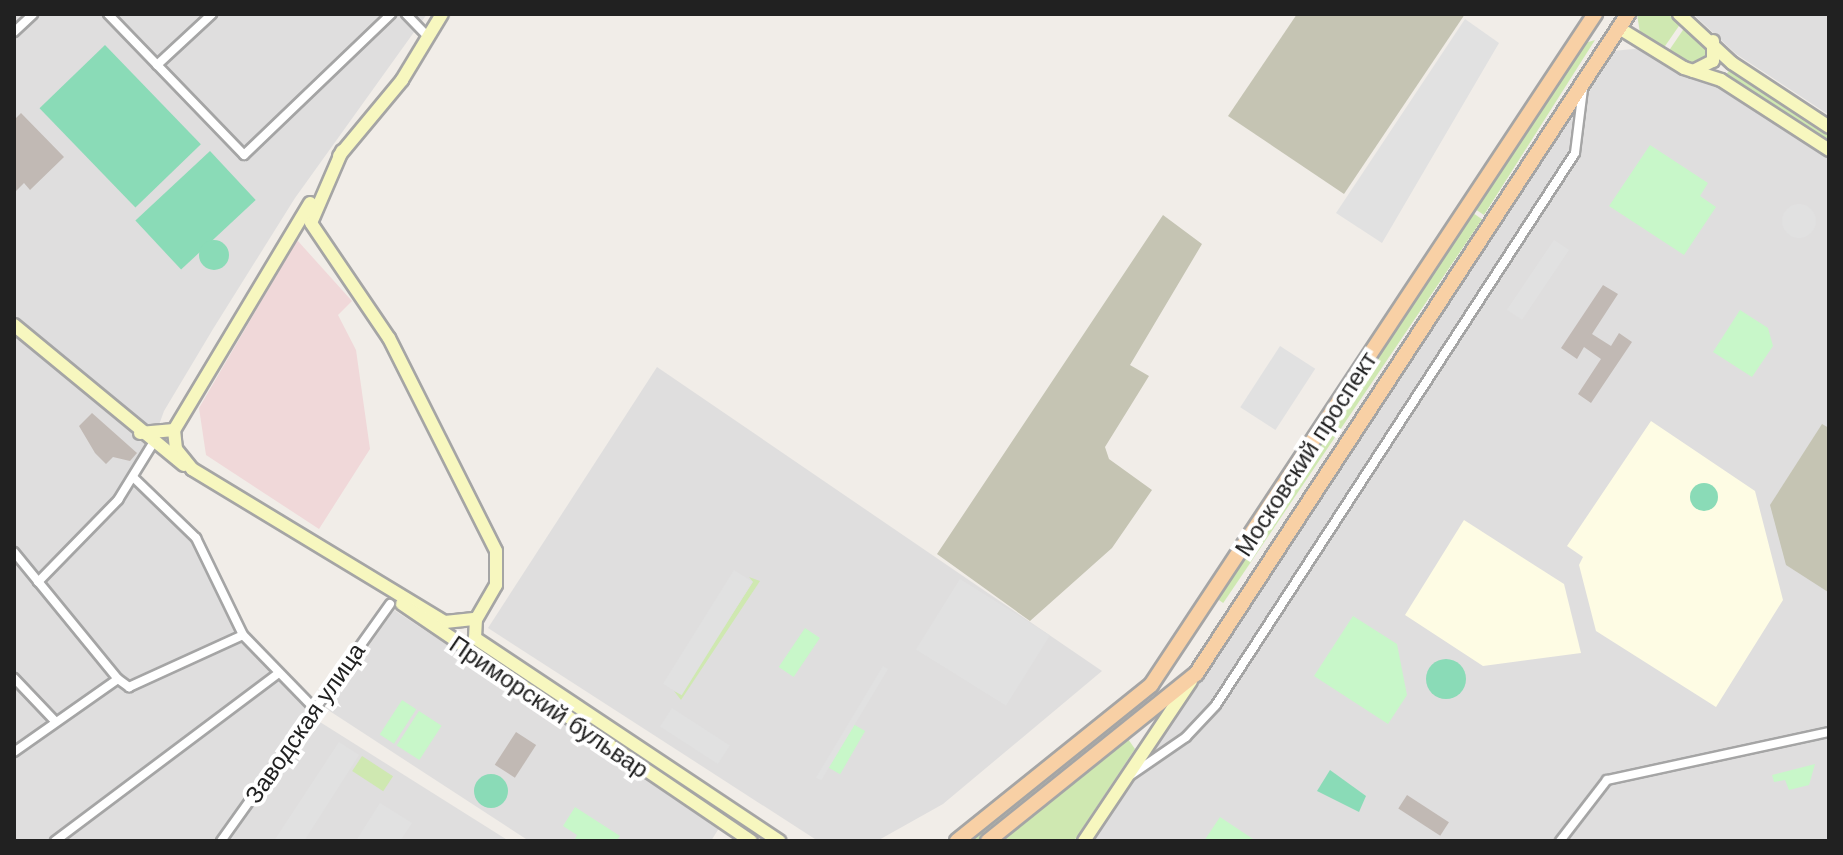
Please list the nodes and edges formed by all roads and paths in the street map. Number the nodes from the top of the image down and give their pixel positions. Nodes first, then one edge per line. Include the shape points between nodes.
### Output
1 (33, 14) edge
2 (108, 14) edge
3 (212, 14) edge
4 (391, 14) edge
5 (406, 14) edge
6 (442, 14) edge
7 (1597, 14) edge
8 (1628, 14) edge
9 (1679, 14) edge
10 (1619, 28) junction
11 (14, 32) edge
12 (429, 38) junction
13 (1713, 41) junction
14 (1732, 63) junction
15 (157, 65) junction
16 (1693, 71) junction
17 (1585, 79) junction
18 (1721, 80) junction
19 (1829, 127) edge
20 (1829, 150) edge
21 (342, 151) junction
22 (320, 241) junction
23 (280, 251) junction
24 (14, 325) edge
25 (174, 430) junction
26 (137, 432) junction
27 (152, 445) junction
28 (192, 469) junction
29 (133, 477) junction
30 (14, 552) edge
31 (351, 567) junction
32 (38, 582) junction
33 (390, 604) dead end
34 (476, 619) junction
35 (1188, 634) junction
36 (243, 635) junction
37 (1211, 650) junction
38 (496, 657) junction
39 (488, 668) junction
40 (279, 673) junction
41 (1196, 674) junction
42 (14, 678) edge
43 (118, 679) junction
44 (1134, 705) junction
45 (315, 709) junction
46 (1152, 712) junction
47 (55, 721) junction
48 (1829, 732) edge
49 (1151, 740) junction
50 (14, 752) edge
51 (1167, 752) junction
52 (1127, 778) junction
53 (753, 824) junction
54 (746, 839) edge
55 (55, 841) edge
56 (221, 841) edge
57 (779, 841) edge
58 (957, 841) edge
59 (988, 841) edge
60 (1084, 841) edge
61 (1560, 841) edge

1 - 11 street
2 - 15 street
3 - 15 street
4 - 15 street via 244,155
5 - 12 street
6 - 12 main road
7 - 10 main road
7 - 35 main road, Московский проспект
8 - 10 main road, Московский проспект
9 - 13 main road
10 - 16 main road
10 - 17 main road, Московский проспект
12 - 21 main road
13 - 14 main road
13 - 16 main road via 1713,61
14 - 18 main road via 1718,67
14 - 19 main road
16 - 18 main road
17 - 37 main road, Московский проспект
17 - 51 street via 1575,153 1562,175 1216,705
18 - 20 main road
21 - 22 main road via 311,215
21 - 23 main road
22 - 23 main road via 297,237
22 - 34 main road via 389,338 496,551 496,585
23 - 25 main road
24 - 26 main road
25 - 26 main road via 157,437
25 - 28 main road via 176,449
26 - 27 main road
27 - 28 main road
27 - 29 street
28 - 31 main road
29 - 32 street
29 - 36 street via 196,538
30 - 32 street
31 - 34 main road via 445,622
31 - 39 main road, Приморский бульвар
32 - 43 street
33 - 45 street, Заводская улица
34 - 38 main road, Приморский бульвар via 478,643
35 - 37 main road via 1191,654
35 - 44 main road, Московский проспект
36 - 40 street
36 - 43 street via 129,687
37 - 41 main road, Московский проспект
38 - 39 main road
38 - 53 main road, Приморский бульвар
39 - 54 main road, Приморский бульвар
40 - 45 street
40 - 55 street
41 - 46 main road, Московский проспект
41 - 49 main road, Московский проспект
42 - 47 street
43 - 47 street
44 - 46 main road via 1155,695 1160,701
44 - 58 main road, Московский проспект
45 - 56 street, Заводская улица
46 - 59 main road, Московский проспект
47 - 50 street
48 - 61 street via 1607,780
49 - 51 street via 1154,751
49 - 52 main road, Московский проспект
51 - 52 street
52 - 60 main road, Московский проспект
53 - 54 main road
53 - 57 main road, Приморский бульвар

